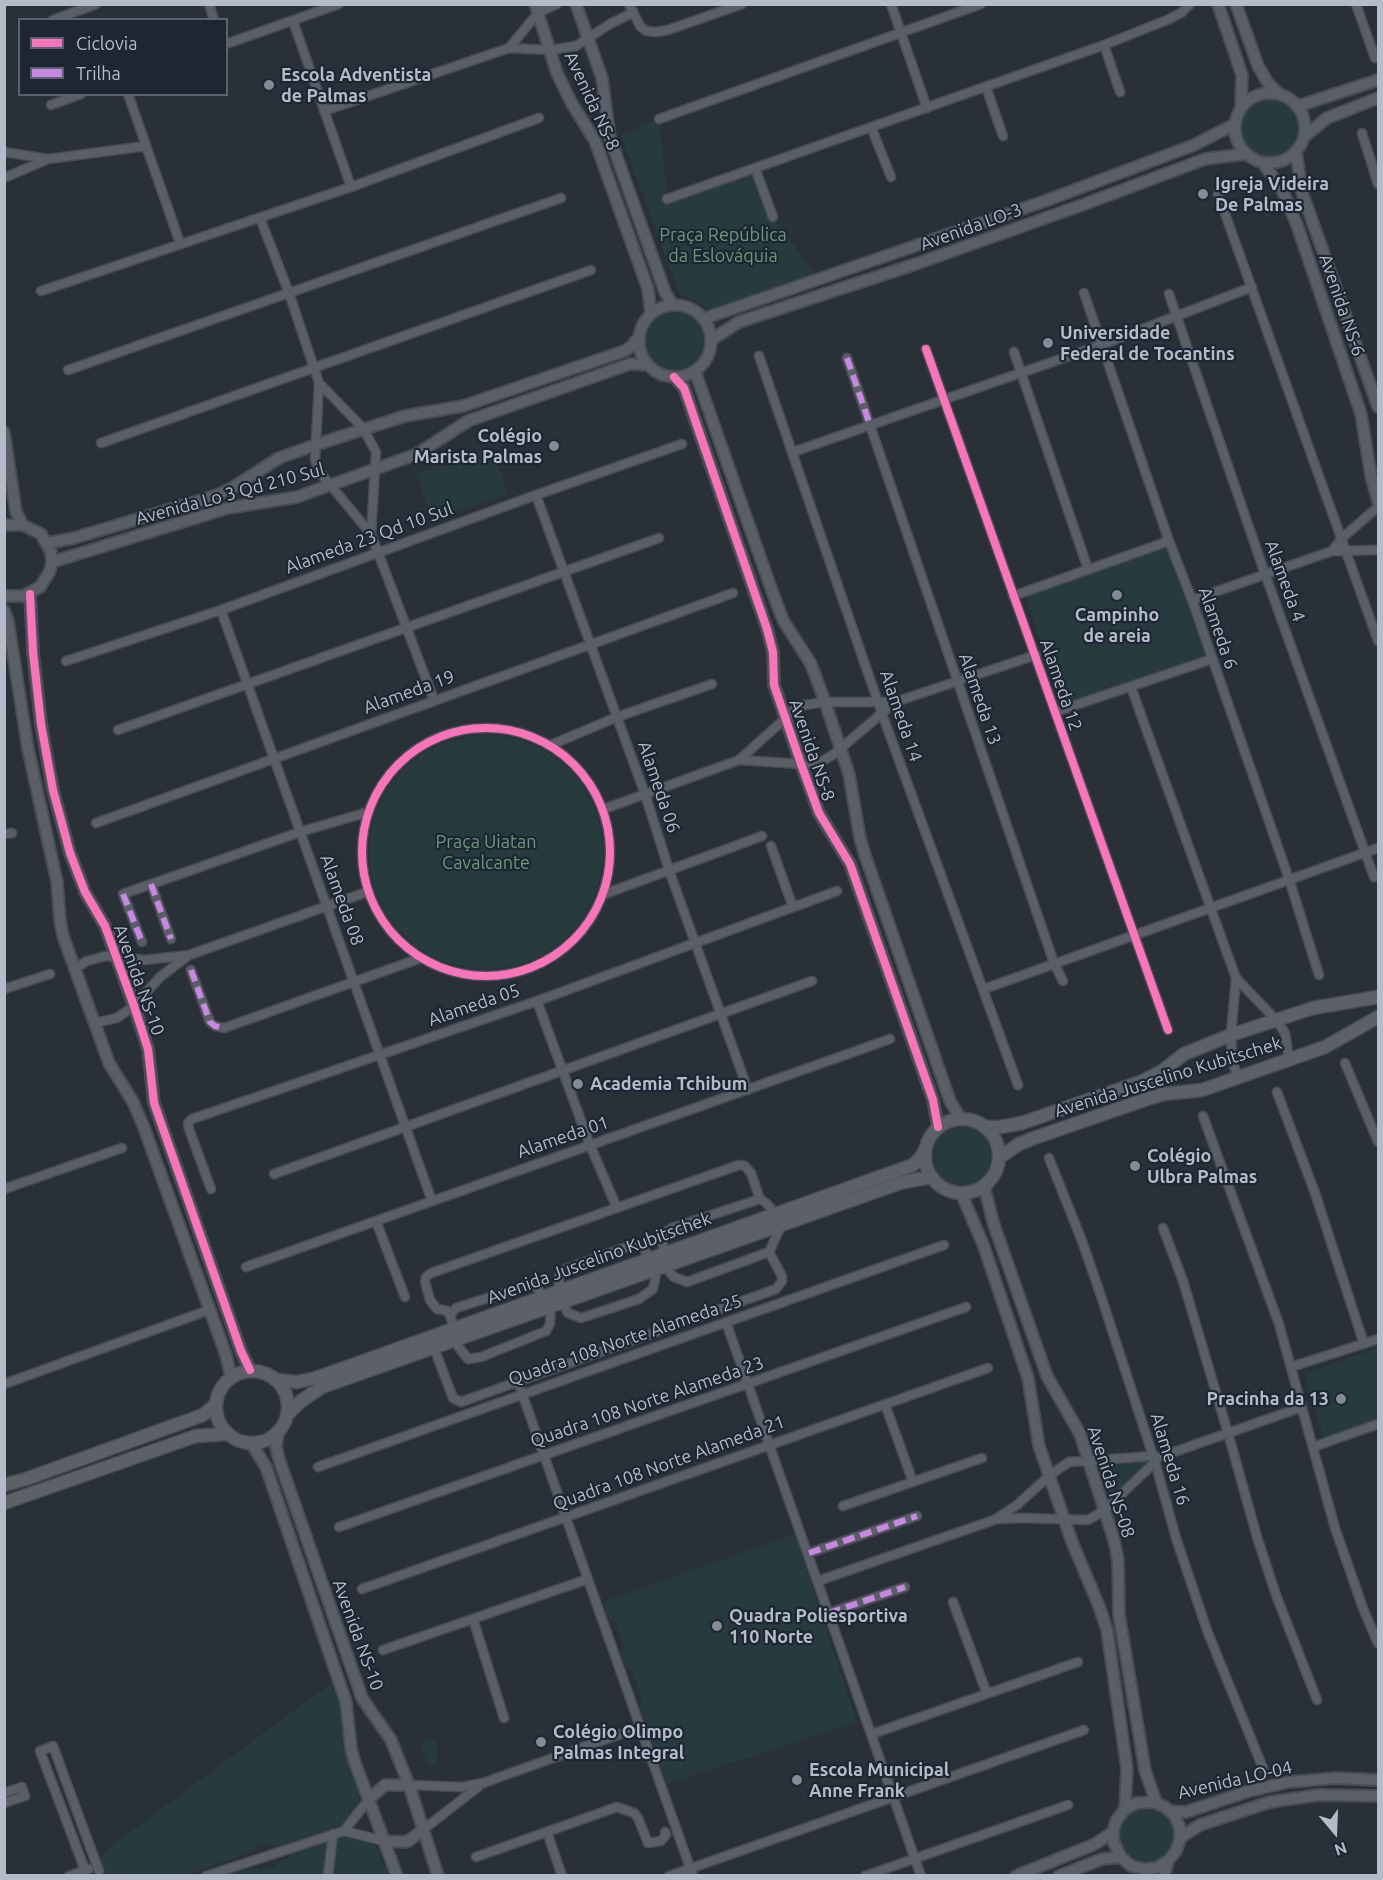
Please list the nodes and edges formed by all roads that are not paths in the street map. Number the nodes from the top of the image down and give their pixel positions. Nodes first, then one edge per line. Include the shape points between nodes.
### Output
1 (96, 4) edge
2 (339, 4) edge
3 (557, 4) edge
4 (576, 4) edge
5 (742, 4) edge
6 (891, 4) edge
7 (981, 4) edge
8 (1190, 4) edge
9 (1218, 4) edge
10 (1236, 4) edge
11 (1356, 4) edge
12 (536, 9) edge
13 (630, 9) edge
14 (58, 18) edge
15 (293, 21) junction
16 (901, 33) junction
17 (588, 40) junction
18 (228, 43) edge
19 (1104, 45) junction
20 (509, 48) junction
21 (550, 50) junction
22 (1375, 58) dead end
23 (1378, 80) edge
24 (986, 87) junction
25 (1119, 92) dead end
26 (1280, 94) junction
27 (76, 96) edge
28 (129, 96) edge
29 (1378, 98) edge
30 (51, 105) dead end
31 (1298, 106) junction
32 (1241, 107) junction
33 (927, 108) junction
34 (324, 111) junction
35 (539, 118) dead end
36 (659, 119) dead end
37 (1235, 124) junction
38 (871, 127) junction
39 (1362, 133) dead end
40 (1003, 136) dead end
41 (1304, 137) junction
42 (146, 146) junction
43 (4, 152) edge
44 (1296, 152) junction
45 (1246, 154) junction
46 (48, 159) junction
47 (1263, 163) junction
48 (755, 168) junction
49 (891, 177) dead end
50 (4, 178) edge
51 (1378, 184) edge
52 (351, 187) junction
53 (1218, 194) dead end
54 (561, 198) dead end
55 (667, 200) dead end
56 (772, 217) dead end
57 (260, 218) junction
58 (180, 243) junction
59 (591, 270) dead end
60 (1252, 287) junction
61 (41, 291) dead end
62 (1084, 292) dead end
63 (289, 293) junction
64 (1169, 294) dead end
65 (673, 305) junction
66 (651, 314) junction
67 (1176, 317) junction
68 (703, 319) junction
69 (638, 338) junction
70 (711, 340) junction
71 (1101, 345) junction
72 (926, 349) dead end
73 (1014, 352) dead end
74 (759, 356) dead end
75 (847, 358) dead end
76 (647, 365) junction
77 (313, 368) junction
78 (68, 370) dead end
79 (695, 371) junction
80 (1022, 372) junction
81 (675, 377) junction
82 (319, 383) junction
83 (944, 400) junction
84 (1378, 407) edge
85 (870, 425) junction
86 (363, 428) junction
87 (4, 432) edge
88 (101, 443) dead end
89 (682, 444) dead end
90 (315, 445) junction
91 (793, 452) junction
92 (376, 470) junction
93 (329, 485) junction
94 (536, 495) junction
95 (1378, 501) edge
96 (1378, 507) edge
97 (4, 525) edge
98 (23, 525) junction
99 (371, 534) junction
100 (659, 538) dead end
101 (1342, 538) junction
102 (1169, 542) junction
103 (47, 543) junction
104 (1346, 549) junction
105 (1378, 550) edge
106 (1332, 551) junction
107 (378, 553) junction
108 (52, 562) junction
109 (1088, 569) junction
110 (565, 572) junction
111 (1265, 574) junction
112 (733, 593) dead end
113 (30, 594) junction
114 (4, 596) edge
115 (1013, 596) junction
116 (1192, 600) junction
117 (4, 610) edge
118 (221, 610) junction
119 (407, 627) junction
120 (1378, 641) edge
121 (590, 645) junction
122 (1036, 656) junction
123 (1212, 659) junction
124 (66, 661) dead end
125 (247, 683) junction
126 (957, 683) junction
127 (712, 684) dead end
128 (1131, 687) junction
129 (434, 700) junction
130 (825, 702) junction
131 (878, 702) junction
132 (895, 702) junction
133 (1055, 712) junction
134 (882, 714) junction
135 (617, 717) junction
136 (785, 718) junction
137 (118, 730) dead end
138 (553, 744) junction
139 (841, 747) junction
140 (274, 758) junction
141 (739, 760) junction
142 (801, 764) junction
143 (645, 794) junction
144 (604, 809) junction
145 (368, 812) junction
146 (96, 823) dead end
147 (300, 831) junction
148 (762, 836) dead end
149 (771, 846) dead end
150 (1378, 848) edge
151 (1365, 852) junction
152 (669, 870) junction
153 (1374, 877) dead end
154 (1289, 879) junction
155 (151, 884) junction
156 (837, 891) dead end
157 (367, 892) junction
158 (602, 895) junction
159 (326, 905) junction
160 (793, 907) junction
161 (1209, 908) junction
162 (1132, 934) junction
163 (171, 939) dead end
164 (141, 942) dead end
165 (695, 942) junction
166 (189, 954) junction
167 (117, 958) junction
168 (421, 958) junction
169 (1054, 963) junction
170 (74, 969) junction
171 (191, 970) dead end
172 (50, 974) dead end
173 (1319, 975) dead end
174 (1236, 978) junction
175 (812, 981) dead end
176 (1063, 981) dead end
177 (354, 982) junction
178 (4, 989) edge
179 (984, 989) junction
180 (1378, 997) edge
181 (537, 1000) junction
182 (134, 1006) junction
183 (721, 1015) junction
184 (1378, 1017) edge
185 (1276, 1021) junction
186 (94, 1023) junction
187 (1168, 1030) dead end
188 (1231, 1035) junction
189 (890, 1039) dead end
190 (380, 1054) junction
191 (1289, 1059) junction
192 (1346, 1063) dead end
193 (564, 1071) junction
194 (1238, 1078) junction
195 (1018, 1085) dead end
196 (748, 1090) junction
197 (1277, 1092) dead end
198 (1203, 1116) dead end
199 (960, 1118) junction
200 (405, 1127) junction
201 (938, 1127) junction
202 (986, 1127) junction
203 (1378, 1142) edge
204 (590, 1145) junction
205 (122, 1148) dead end
206 (925, 1150) junction
207 (1000, 1157) junction
208 (1049, 1158) dead end
209 (274, 1174) dead end
210 (932, 1177) junction
211 (984, 1186) junction
212 (4, 1189) edge
213 (211, 1189) dead end
214 (961, 1193) junction
215 (760, 1199) junction
216 (432, 1201) junction
217 (617, 1208) junction
218 (775, 1214) junction
219 (376, 1221) junction
220 (781, 1226) junction
221 (1163, 1228) dead end
222 (944, 1245) dead end
223 (769, 1252) junction
224 (659, 1262) junction
225 (246, 1267) dead end
226 (776, 1289) junction
227 (405, 1297) dead end
228 (553, 1300) junction
229 (781, 1302) junction
230 (966, 1307) dead end
231 (209, 1310) junction
232 (450, 1315) junction
233 (726, 1322) junction
234 (454, 1335) junction
235 (1378, 1339) edge
236 (1364, 1344) junction
237 (434, 1348) junction
238 (1291, 1367) junction
239 (987, 1368) dead end
240 (250, 1370) junction
241 (231, 1377) junction
242 (277, 1380) junction
243 (518, 1382) junction
244 (4, 1384) edge
245 (748, 1384) junction
246 (522, 1394) junction
247 (216, 1404) junction
248 (885, 1404) junction
249 (1302, 1407) junction
250 (288, 1414) junction
251 (1378, 1424) edge
252 (278, 1433) junction
253 (1228, 1433) junction
254 (228, 1434) junction
255 (251, 1443) junction
256 (770, 1445) junction
257 (1313, 1447) junction
258 (544, 1455) junction
259 (982, 1458) dead end
260 (1154, 1459) junction
261 (1088, 1462) junction
262 (318, 1467) dead end
263 (1050, 1475) junction
264 (913, 1482) junction
265 (4, 1485) edge
266 (4, 1503) edge
267 (843, 1506) dead end
268 (1105, 1510) junction
269 (917, 1516) dead end
270 (566, 1517) junction
271 (1065, 1519) junction
272 (994, 1520) junction
273 (339, 1527) dead end
274 (809, 1553) junction
275 (588, 1579) junction
276 (819, 1581) junction
277 (905, 1587) dead end
278 (362, 1589) dead end
279 (953, 1602) dead end
280 (829, 1613) junction
281 (473, 1619) junction
282 (1378, 1643) edge
283 (383, 1650) dead end
284 (1078, 1662) dead end
285 (987, 1694) junction
286 (1317, 1700) dead end
287 (504, 1718) dead end
288 (640, 1727) junction
289 (1084, 1730) dead end
290 (872, 1734) junction
291 (1263, 1768) dead end
292 (1378, 1780) edge
293 (483, 1784) junction
294 (409, 1785) junction
295 (4, 1793) edge
296 (894, 1796) junction
297 (1378, 1796) edge
298 (369, 1798) junction
299 (1156, 1802) junction
300 (4, 1803) edge
301 (1068, 1804) dead end
302 (1125, 1809) junction
303 (1170, 1811) junction
304 (424, 1829) junction
305 (344, 1831) junction
306 (547, 1832) junction
307 (665, 1832) dead end
308 (1113, 1832) junction
309 (333, 1834) junction
310 (1181, 1837) junction
311 (384, 1841) junction
312 (476, 1857) dead end
313 (1121, 1857) junction
314 (915, 1858) junction
315 (1168, 1861) junction
316 (85, 1870) junction
317 (1138, 1871) edge
318 (692, 1872) edge
319 (100, 1874) edge
320 (69, 1875) edge
321 (206, 1875) edge
322 (328, 1875) edge
323 (397, 1875) edge
324 (438, 1875) edge
325 (562, 1875) edge
326 (669, 1875) edge
327 (865, 1875) edge
328 (921, 1875) edge
329 (1016, 1875) edge
330 (1059, 1875) edge
331 (1164, 1875) edge

1 - 14 street
2 - 15 street
3 - 12 street
4 - 17 street, Avenida NS-8
5 - 13 street via 656,32 646,31
6 - 16 street
7 - 16 street
8 - 19 street via 1167,20
9 - 32 street via 1242,75
10 - 26 street via 1258,66
11 - 22 street
12 - 20 street
12 - 21 street, Avenida NS-8
13 - 17 street
15 - 18 street
15 - 34 street
16 - 33 street
16 - 36 street
17 - 21 street
17 - 65 street, Avenida NS-8 via 602,78 610,138 664,292
19 - 24 street
19 - 25 street
20 - 21 street
20 - 34 street
21 - 66 street, Avenida NS-8 via 571,102 595,141 648,290
23 - 31 street
24 - 33 street
24 - 40 street
26 - 31 street
26 - 32 street via 1265,93
27 - 30 street
28 - 42 street
29 - 41 street via 1326,118
31 - 41 street via 1303,116
32 - 37 street
33 - 38 street
34 - 52 street
35 - 52 street
37 - 45 street via 1237,140
37 - 68 street, Avenida LO-3 via 1194,145 1045,201
38 - 48 street
38 - 49 street
39 - 51 street
41 - 44 street
42 - 46 street
42 - 58 street
43 - 46 street
44 - 47 street via 1275,163
44 - 84 street, Avenida NS-6 via 1308,213
45 - 47 street
45 - 70 street, Avenida LO-3 via 1205,159 926,260 739,322
46 - 50 street
47 - 95 street, Avenida NS-6 via 1282,190 1297,225 1361,414
48 - 55 street
48 - 56 street
52 - 57 street
53 - 60 street
54 - 63 street
57 - 58 street
57 - 63 street
58 - 61 street
59 - 77 street
60 - 67 street
60 - 101 street
62 - 71 street, Alameda 6
63 - 77 street
63 - 78 street
64 - 67 street, Alameda 4
65 - 66 street
65 - 68 street via 695,311
66 - 69 street
67 - 71 street
67 - 111 street, Alameda 4
68 - 70 street
69 - 76 street
69 - 86 street, Avenida Lo 3 Qd 210 Sul via 624,351 463,406
70 - 79 street via 704,363
71 - 80 street
71 - 102 street, Alameda 6
72 - 83 street, Alameda 12
73 - 80 street
74 - 91 street, Alameda 14
75 - 85 street, Alameda 13
76 - 81 street via 664,376
76 - 92 street, Avenida Lo 3 Qd 210 Sul via 630,364 468,421 417,454
77 - 82 street
77 - 88 street
79 - 81 street
79 - 130 street, Avenida NS-8 via 783,620 811,664
80 - 83 street
80 - 109 street
81 - 136 street, Avenida NS-8 via 684,388 767,629 773,652 774,685
82 - 86 street
82 - 90 street
83 - 85 street
83 - 115 street, Alameda 12
85 - 91 street
85 - 126 street, Alameda 13
86 - 90 street, Avenida Lo 3 Qd 210 Sul
86 - 92 street via 376,452
87 - 98 street via 16,512
89 - 94 street, Alameda 23 Qd 10 Sul
90 - 93 street via 318,470
90 - 103 street, Avenida Lo 3 Qd 210 Sul via 279,458 215,496
91 - 131 street, Alameda 14
92 - 93 street, Avenida Lo 3 Qd 210 Sul
92 - 99 street
93 - 99 street
93 - 108 street, Avenida Lo 3 Qd 210 Sul via 297,497 228,508
94 - 107 street, Alameda 23 Qd 10 Sul
94 - 110 street, Alameda 06
96 - 101 street
97 - 98 street
98 - 103 street via 41,534
99 - 107 street
100 - 110 street
101 - 104 street
101 - 106 street
102 - 109 street
102 - 116 street, Alameda 6
103 - 108 street
104 - 105 street
104 - 106 street
104 - 120 street
106 - 111 street
107 - 118 street, Alameda 23 Qd 10 Sul
107 - 119 street
108 - 113 street via 46,580
109 - 115 street
110 - 119 street
110 - 121 street, Alameda 06
111 - 116 street
111 - 151 street, Alameda 4
112 - 121 street, Alameda 19
113 - 114 street
113 - 167 street, Avenida NS-10 via 39,704 53,790 79,880 105,926
115 - 122 street, Alameda 12
116 - 123 street, Alameda 6
117 - 170 street via 28,749 57,882 60,920
118 - 124 street, Alameda 23 Qd 10 Sul
118 - 125 street, Alameda 08
119 - 125 street
119 - 129 street
121 - 129 street, Alameda 19
121 - 135 street, Alameda 06
122 - 126 street
122 - 133 street, Alameda 12
123 - 128 street
123 - 154 street, Alameda 6
125 - 137 street
125 - 140 street, Alameda 08
126 - 132 street
126 - 169 street, Alameda 13
127 - 135 street
128 - 133 street
128 - 161 street
129 - 140 street, Alameda 19
130 - 131 street
130 - 136 street via 799,706
130 - 139 street, Avenida NS-8
131 - 132 street
131 - 134 street, Alameda 14
132 - 134 street
133 - 162 street, Alameda 12
134 - 139 street
134 - 179 street, Alameda 14
135 - 138 street
135 - 143 street, Alameda 06
136 - 141 street
136 - 142 street, Avenida NS-8
138 - 144 street via 574,762
138 - 145 street via 517,731 480,727 444,735 411,753 385,779
139 - 142 street via 821,762
139 - 199 street, Avenida NS-8 via 865,855 950,1101
140 - 146 street, Alameda 19
140 - 147 street, Alameda 08
141 - 142 street
141 - 143 street
142 - 201 street, Avenida NS-8 via 819,813 850,864 933,1100
143 - 144 street
143 - 152 street, Alameda 06
144 - 158 street via 611,842 609,876
145 - 147 street
145 - 157 street via 362,838
147 - 155 street
147 - 159 street, Alameda 08
148 - 152 street
149 - 160 street
150 - 151 street
151 - 153 street, Alameda 4
151 - 154 street
152 - 158 street
152 - 165 street, Alameda 06
154 - 161 street
154 - 173 street, Alameda 6
155 - 163 street
155 - 164 street via 123,894
156 - 160 street, Alameda 05
157 - 159 street
157 - 168 street via 398,941
158 - 168 street via 598,908 578,936 552,957 520,971 486,976 452,972
159 - 166 street
159 - 177 street, Alameda 08
160 - 165 street, Alameda 05
161 - 162 street
161 - 174 street
162 - 169 street
162 - 187 street, Alameda 12
165 - 181 street, Alameda 05
165 - 183 street, Alameda 06
166 - 167 street via 144,960
166 - 182 street via 160,977
167 - 170 street via 98,957
167 - 182 street, Avenida NS-10
168 - 177 street
169 - 176 street, Alameda 13
169 - 179 street
170 - 186 street
171 - 177 street via 210,1022 224,1028
172 - 178 street
174 - 185 street
174 - 188 street
175 - 183 street
177 - 190 street, Alameda 08
179 - 195 street, Alameda 14
180 - 185 main road, Avenida Juscelino Kubitschek via 1324,1005
181 - 190 street, Alameda 05
181 - 193 street
182 - 186 street via 117,1018
182 - 240 street, Avenida NS-10 via 148,1049 154,1103
183 - 193 street
183 - 196 street, Alameda 06
184 - 191 main road, Avenida Juscelino Kubitschek via 1339,1040
185 - 188 main road, Avenida Juscelino Kubitschek
185 - 191 street via 1285,1033
186 - 231 street via 109,1063 143,1125
188 - 194 street via 1232,1060
188 - 202 main road, Avenida Juscelino Kubitschek via 1184,1054 1143,1081 1022,1123
189 - 196 street, Alameda 01
190 - 200 street, Alameda 08
190 - 213 street, Alameda 05 via 192,1119 189,1129
191 - 194 main road, Avenida Juscelino Kubitschek
192 - 203 street
193 - 200 street
193 - 204 street
194 - 207 main road, Avenida Juscelino Kubitschek via 1202,1090 1150,1098 1034,1138
196 - 204 street, Alameda 01
197 - 236 street
198 - 238 street via 1263,1277
199 - 201 main road
199 - 202 main road
200 - 209 street
200 - 216 street, Alameda 08
201 - 206 main road
202 - 207 main road via 999,1146
204 - 216 street, Alameda 01
204 - 217 street
205 - 212 street
206 - 210 main road
206 - 218 main road, Avenida Juscelino Kubitschek via 913,1165
207 - 211 main road via 998,1168
208 - 260 street, Alameda 16 via 1082,1241
210 - 214 main road via 950,1191
210 - 220 main road, Avenida Juscelino Kubitschek via 903,1182
211 - 214 main road
211 - 261 street, Avenida NS-08 via 1047,1376 1075,1423
214 - 263 street via 983,1244 1028,1378 1039,1446
215 - 217 street via 751,1173 739,1165
215 - 218 street
215 - 224 street via 672,1228 662,1239
216 - 219 street, Alameda 01
217 - 232 street via 431,1273 425,1282 430,1300
218 - 224 main road, Avenida Juscelino Kubitschek
219 - 225 street, Alameda 01
219 - 227 street
220 - 223 street
220 - 224 main road, Avenida Juscelino Kubitschek
221 - 253 street via 1183,1281
222 - 229 street, Quadra 108 Norte Alameda 25
223 - 224 street via 687,1282 674,1277
223 - 226 street via 782,1276
224 - 228 main road, Avenida Juscelino Kubitschek
224 - 228 street via 642,1246 634,1244 566,1269 559,1276
224 - 228 street via 653,1288 639,1299 582,1318 568,1313
226 - 229 street
226 - 243 street
228 - 232 street via 529,1285 456,1308
228 - 234 main road, Avenida Juscelino Kubitschek
228 - 234 street, Avenida Juscelino Kubitschek via 546,1331 481,1357 468,1359
229 - 233 street, Quadra 108 Norte Alameda 25
230 - 245 street, Quadra 108 Norte Alameda 23
231 - 241 street
231 - 244 street
232 - 234 street
233 - 245 street
233 - 246 street, Quadra 108 Norte Alameda 25
234 - 237 main road, Avenida Juscelino Kubitschek
234 - 242 main road, Avenida Juscelino Kubitschek via 316,1378 297,1382
235 - 236 street
236 - 238 street
237 - 243 street via 451,1394 458,1401
237 - 250 main road, Avenida Juscelino Kubitschek via 322,1388
238 - 249 street
239 - 248 street, Quadra 108 Norte Alameda 21
240 - 241 main road
240 - 242 main road via 265,1372
241 - 247 main road
242 - 250 main road via 287,1395
243 - 246 street
245 - 256 street
245 - 258 street, Quadra 108 Norte Alameda 23
246 - 258 street
246 - 262 street, Quadra 108 Norte Alameda 25
247 - 254 main road via 219,1420
247 - 265 main road via 202,1415
248 - 256 street, Quadra 108 Norte Alameda 21
248 - 264 street
249 - 253 street
249 - 257 street
250 - 252 main road
251 - 257 street
252 - 255 main road
252 - 294 street, Avenida NS-10 via 279,1459 362,1698 391,1740
253 - 260 street
253 - 286 street via 1266,1566
254 - 255 main road
254 - 266 main road via 196,1436
255 - 298 street, Avenida NS-10 via 266,1467 346,1702 351,1748
256 - 270 street, Quadra 108 Norte Alameda 21
256 - 274 street
257 - 282 street via 1335,1528
258 - 270 street
258 - 273 street, Quadra 108 Norte Alameda 23
259 - 264 street
260 - 261 street
260 - 268 street
260 - 291 street, Alameda 16 via 1197,1601
261 - 263 street via 1069,1462
261 - 268 street, Avenida NS-08
263 - 271 street
263 - 272 street
264 - 267 street
268 - 271 street via 1088,1520
268 - 299 street, Avenida NS-08 via 1118,1560 1119,1614 1143,1758
269 - 274 street
270 - 275 street
270 - 278 street, Quadra 108 Norte Alameda 21
271 - 272 street
271 - 302 street via 1107,1630 1127,1769
272 - 276 street
274 - 276 street
275 - 281 street
275 - 288 street
276 - 280 street
277 - 280 street
279 - 285 street
280 - 290 street
281 - 283 street
281 - 287 street
284 - 285 street
285 - 290 street
288 - 293 street
288 - 318 street
289 - 296 street
290 - 296 street
292 - 303 street, Avenida LO-04 via 1289,1782 1186,1812
293 - 294 street
293 - 304 street
294 - 298 street via 385,1785
294 - 304 street, Avenida NS-10
295 - 300 street via 22,1787 25,1796
296 - 314 street
296 - 318 street
297 - 310 street, Avenida LO-04 via 1318,1795 1270,1802 1200,1825
298 - 305 street
298 - 311 street, Avenida NS-10
299 - 302 street via 1139,1802
299 - 303 street
301 - 314 street
302 - 308 street
303 - 310 street via 1179,1823
304 - 311 street via 407,1842
304 - 324 street, Avenida NS-10
305 - 309 street
305 - 311 street
306 - 307 street via 617,1808 634,1813 648,1843 661,1841
306 - 312 street
306 - 325 street
308 - 313 street
308 - 329 street via 1095,1844
309 - 321 street
309 - 322 street
310 - 315 street
311 - 323 street, Avenida NS-10
313 - 317 street
313 - 330 street via 1102,1859
314 - 327 street
314 - 328 street
315 - 317 street
315 - 331 street
316 - 319 street via 94,1868
316 - 319 street via 40,1751 53,1746
316 - 320 street
318 - 326 street

